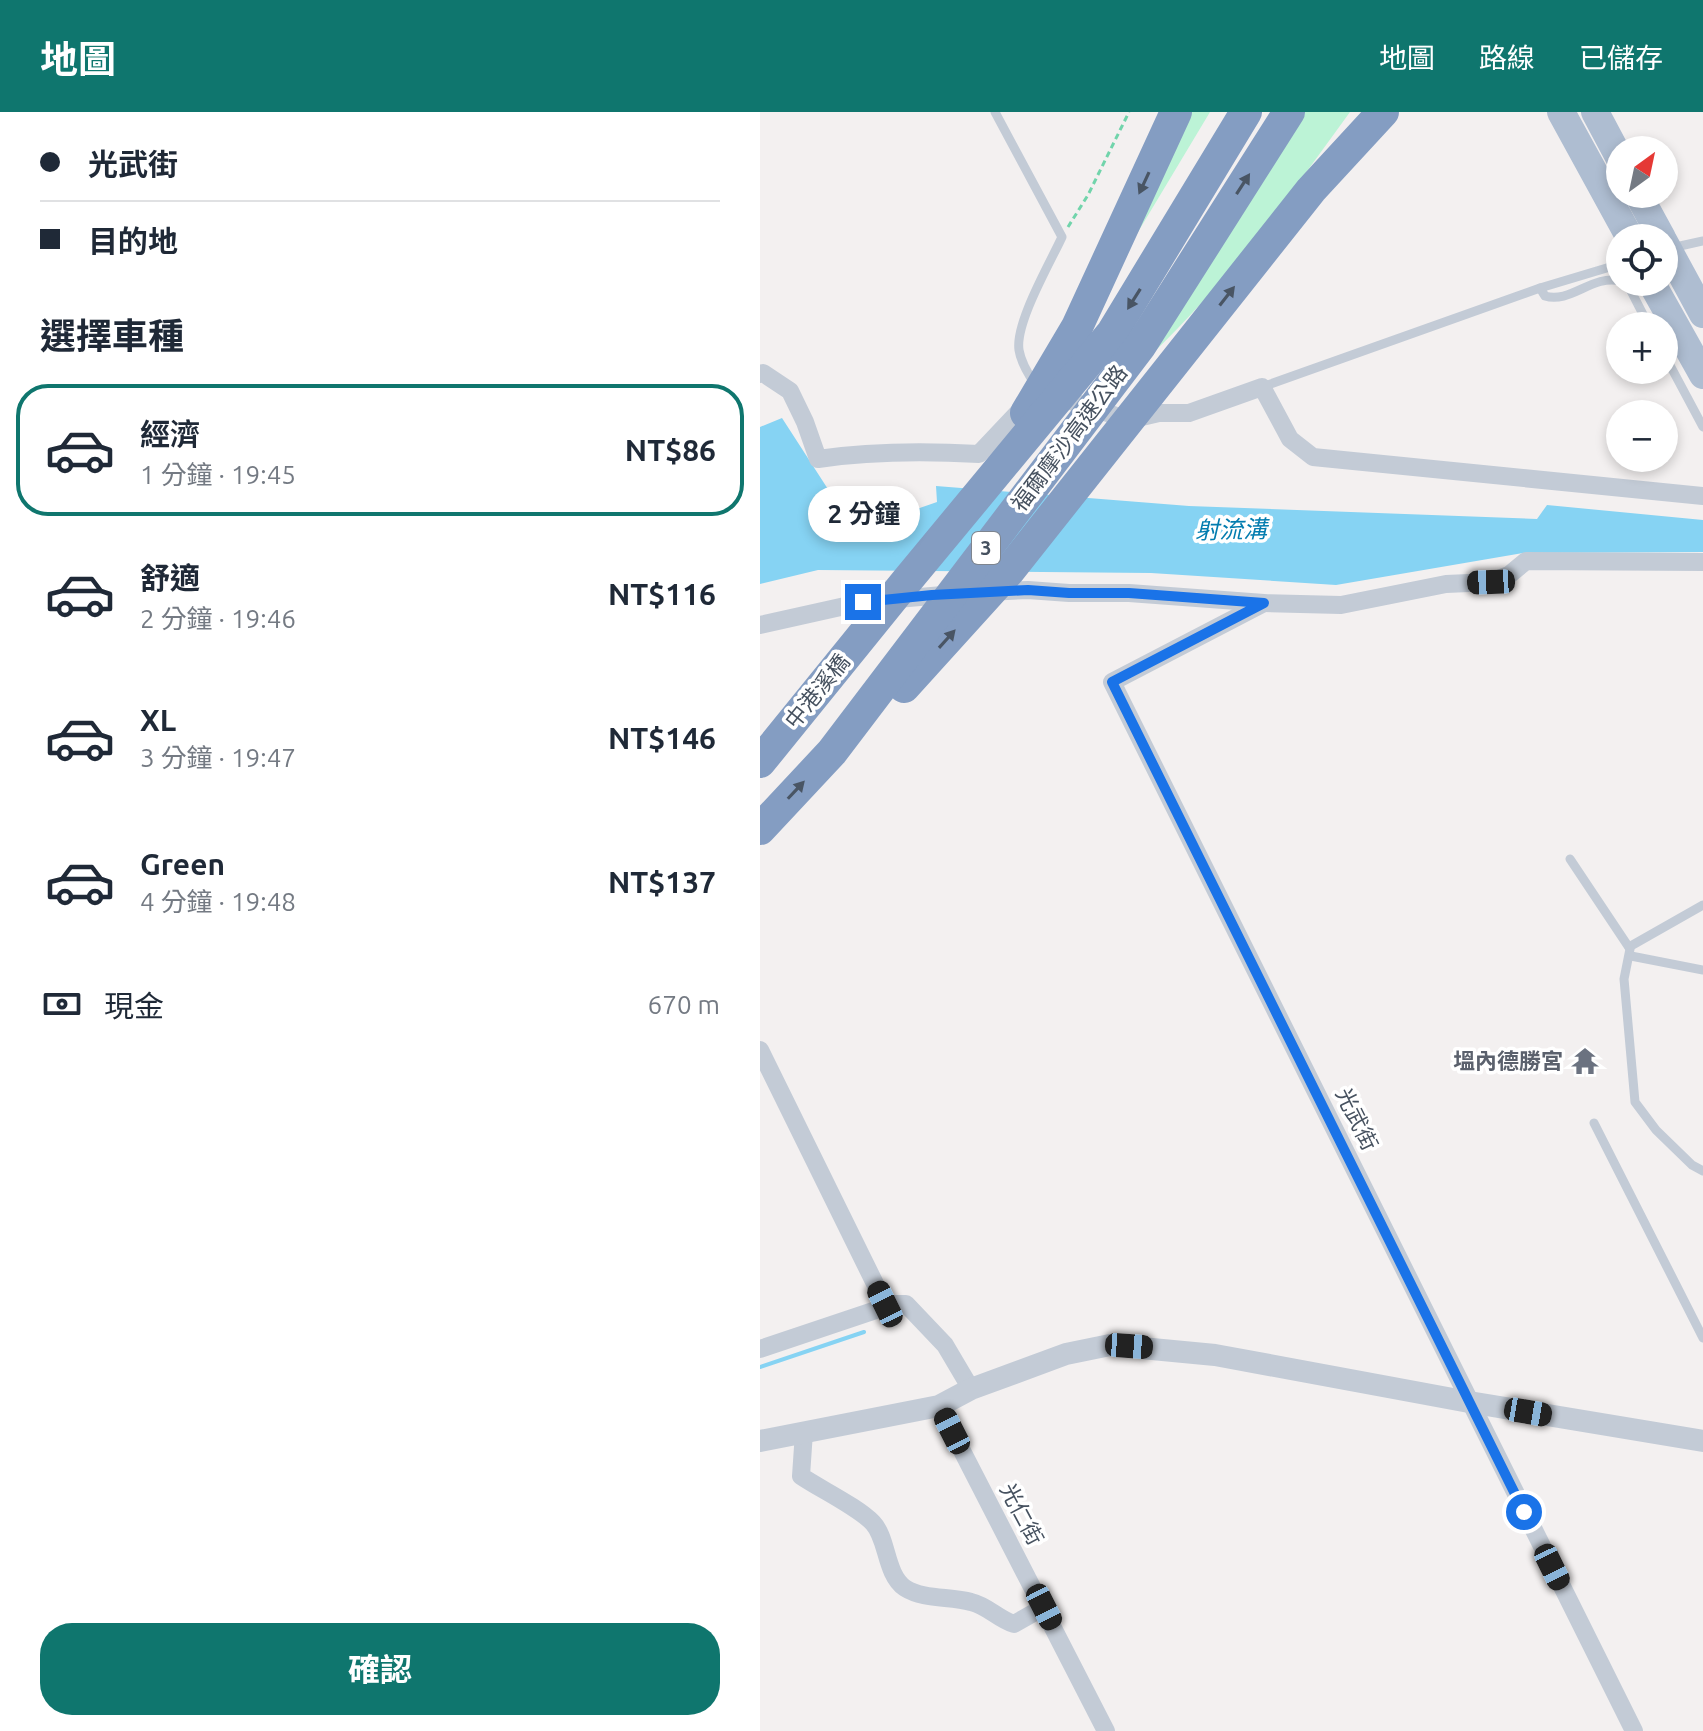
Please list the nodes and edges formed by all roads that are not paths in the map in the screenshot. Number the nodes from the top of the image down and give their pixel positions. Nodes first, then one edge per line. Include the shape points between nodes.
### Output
1 (995, 112) edge
2 (1176, 112) edge
3 (1246, 112) edge
4 (1289, 112) edge
5 (1383, 112) edge
6 (1561, 112) edge
7 (1595, 112) edge
8 (1608, 136) edge
9 (1622, 224) edge
10 (1703, 241) edge
11 (1678, 246) edge
12 (1606, 268) edge
13 (1678, 269) edge
14 (1606, 280) edge
15 (1540, 288) junction
16 (1659, 296) edge
17 (1703, 314) edge
18 (1126, 339) junction
19 (760, 374) edge
20 (1703, 375) edge
21 (1678, 380) edge
22 (1262, 387) junction
23 (1038, 391) junction
24 (1703, 427) edge
25 (1703, 496) edge
26 (1703, 562) edge
27 (905, 583) junction
28 (1264, 603) junction
29 (760, 625) edge
30 (832, 752) junction
31 (760, 762) edge
32 (760, 829) edge
33 (1570, 859) dead end
34 (1703, 905) edge
35 (1630, 952) junction
36 (1703, 970) edge
37 (760, 1050) edge
38 (1594, 1123) dead end
39 (1703, 1171) edge
40 (885, 1304) junction
41 (1703, 1338) edge
42 (760, 1349) edge
43 (971, 1389) junction
44 (1469, 1402) junction
45 (939, 1406) junction
46 (804, 1432) junction
47 (760, 1441) edge
48 (1703, 1441) edge
49 (1044, 1607) junction
50 (1106, 1731) edge
51 (1634, 1731) edge

1 - 23 lane via 1062,237 1020,327 1024,367
2 -> 27 highway via 1077,327 998,455
3 -> 18 highway, 福爾摩沙高速公路 / 3
18 -> 4 highway, 福爾摩沙高速公路 / 3
30 -> 5 highway via 875,719 1009,571 1311,190
6 - 9 main road
7 - 8 main road
10 - 11 lane
12 - 15 lane
13 - 17 main road
14 - 15 lane via 1557,298 1545,296
15 - 22 lane
16 - 20 main road
18 - 27 highway, 福爾摩沙高速公路 / 3
18 - 30 highway, 福爾摩沙高速公路 / 3
19 - 23 street via 790,391 818,459 910,450 979,454
21 - 24 lane
22 - 23 street via 1189,413 1129,420
22 - 25 street via 1290,439 1313,457
26 - 28 street via 1526,561 1491,582 1446,584 1341,605
27 - 31 highway, 中港溪橋 / 3
28 - 29 street via 1028,590 863,602
28 - 44 street, 光武街 via 1112,682
32 -> 30 highway, 3
33 - 35 lane
34 - 35 lane
35 - 36 lane
35 - 39 lane via 1624,979 1635,1102 1656,1130
37 - 40 street
38 - 41 lane
40 - 42 street
40 - 43 street via 906,1304 945,1345
43 - 44 street via 1066,1354 1110,1345 1215,1355
43 - 45 street
44 - 48 street
44 - 51 street, 光武街
45 - 46 street
45 - 49 street, 光仁街
46 - 47 street
46 - 49 street via 801,1476 875,1524 904,1587 986,1607 1014,1624
49 - 50 street, 光仁街

